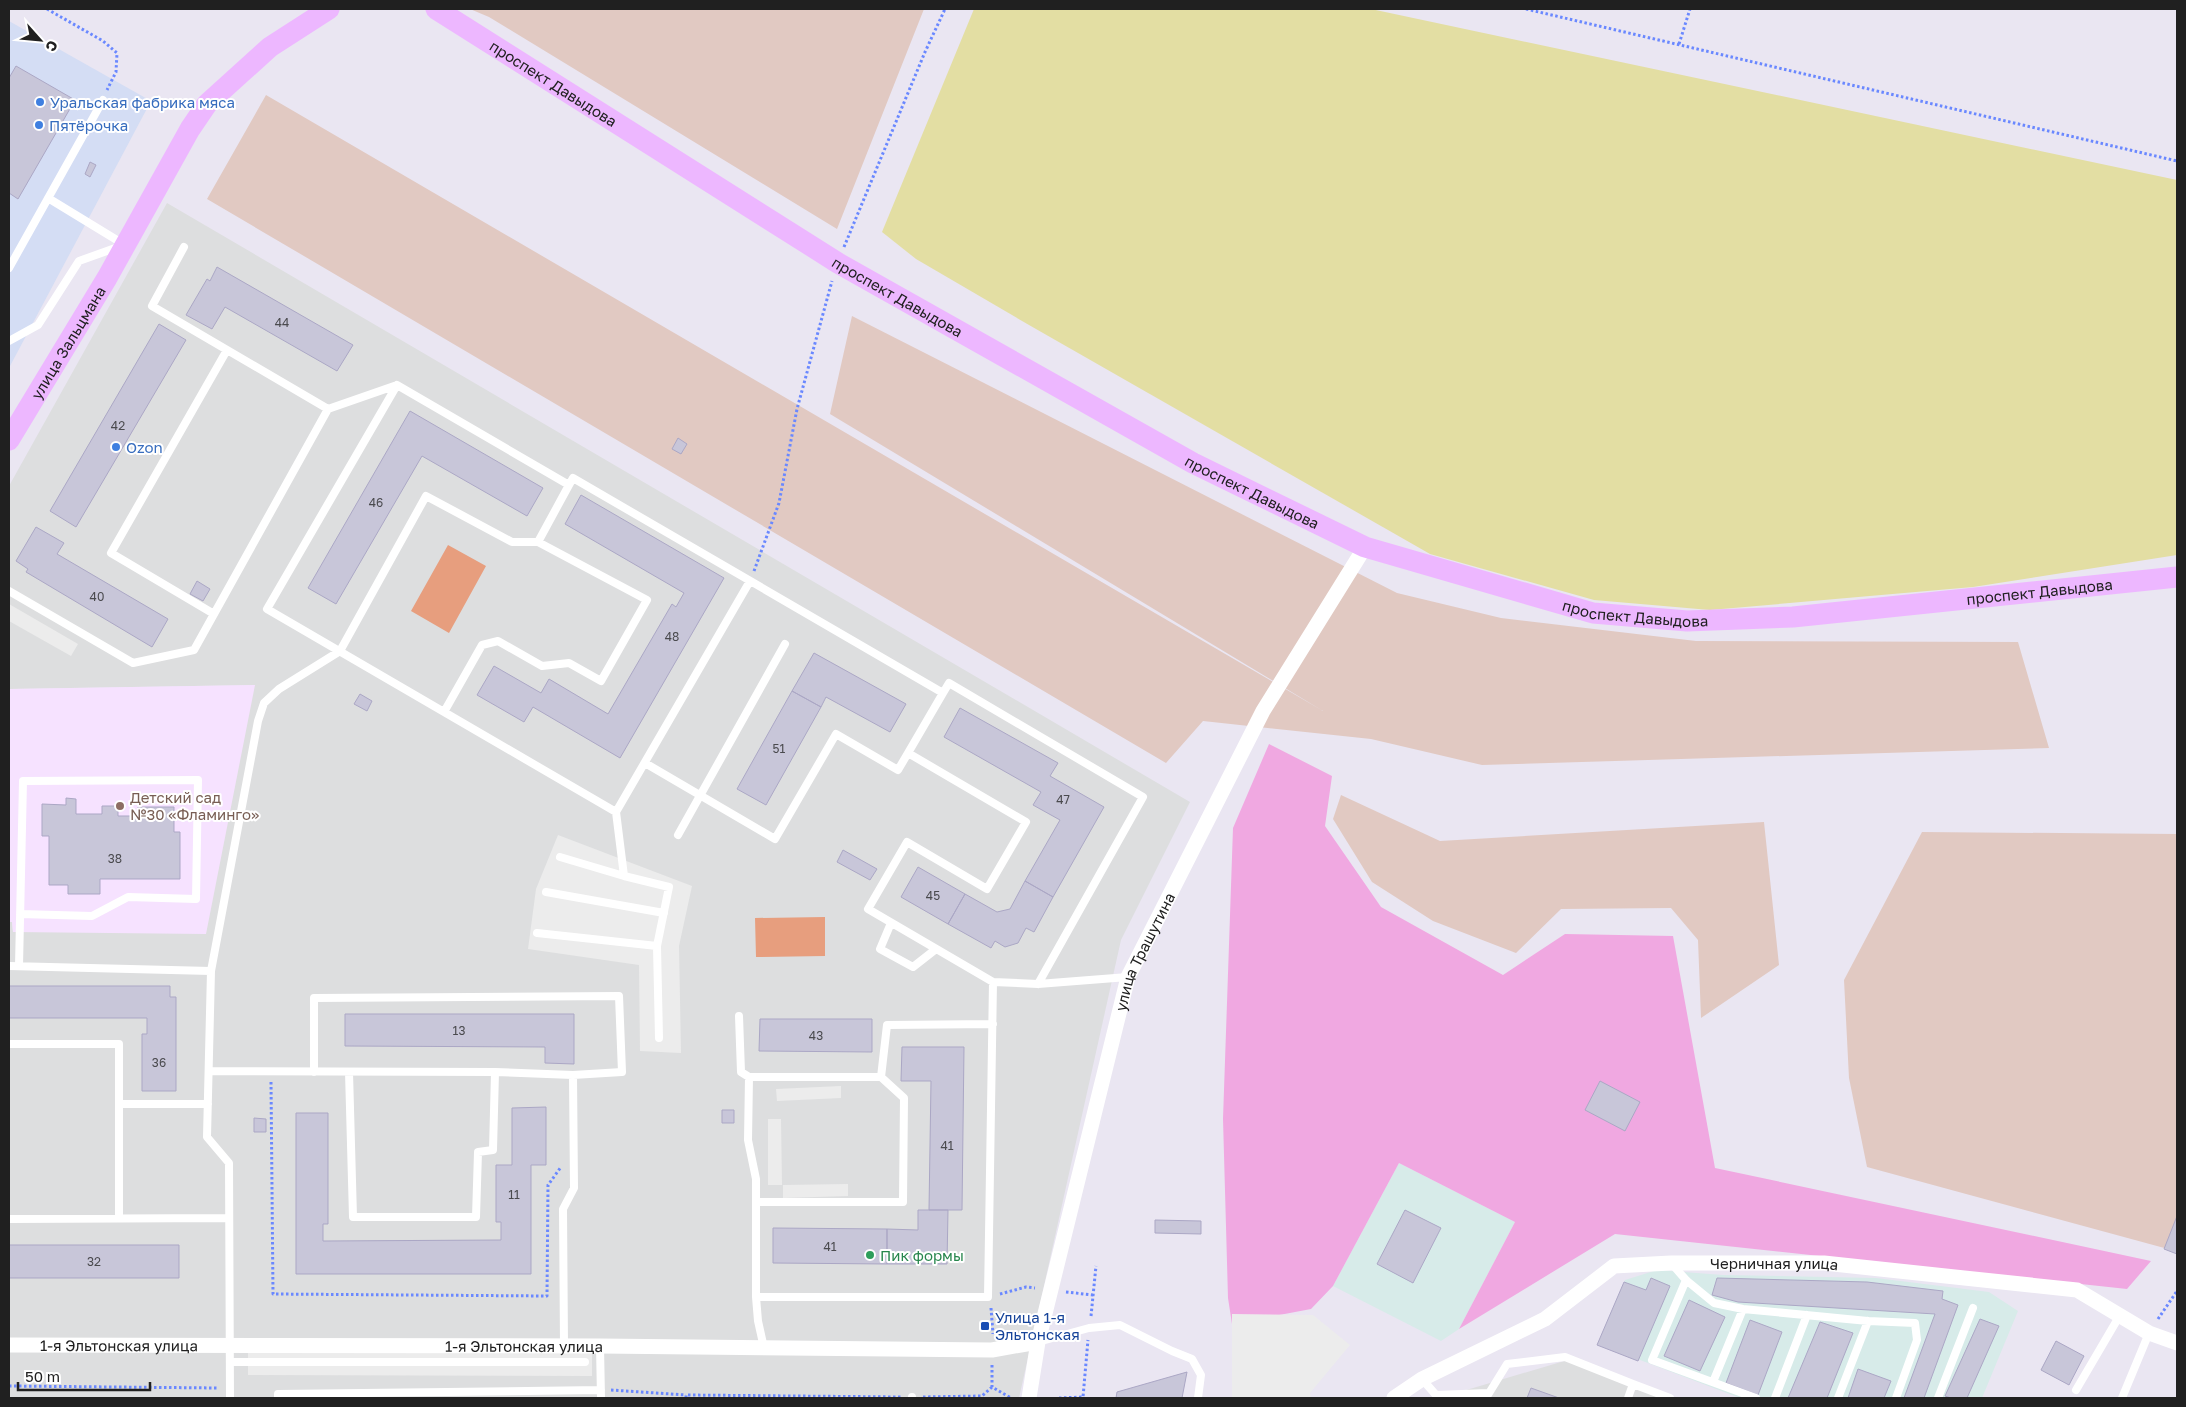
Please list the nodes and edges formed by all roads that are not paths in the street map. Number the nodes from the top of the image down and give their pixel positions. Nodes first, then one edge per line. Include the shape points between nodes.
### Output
1 (329, 9) edge
2 (436, 9) edge
3 (102, 100) road end
4 (48, 198) junction
5 (125, 245) junction
6 (184, 248) dead end
7 (9, 268) edge
8 (9, 340) edge
9 (227, 350) junction
10 (397, 385) junction
11 (328, 409) junction
12 (9, 440) edge
13 (569, 485) junction
14 (538, 542) junction
15 (1365, 547) junction
16 (2177, 577) edge
17 (750, 581) junction
18 (9, 591) edge
19 (214, 614) junction
20 (785, 644) dead end
21 (340, 652) junction
22 (943, 693) junction
23 (444, 712) junction
24 (908, 753) junction
25 (645, 763) junction
26 (701, 795) junction
27 (616, 812) junction
28 (678, 835) dead end
29 (560, 857) dead end
30 (624, 876) junction
31 (546, 892) dead end
32 (664, 912) junction
33 (20, 914) junction
34 (891, 923) junction
35 (537, 933) dead end
36 (657, 946) junction
37 (936, 949) junction
38 (9, 966) edge
39 (19, 966) junction
40 (211, 971) junction
41 (1128, 977) junction
42 (993, 982) junction
43 (1038, 984) junction
44 (739, 1016) dead end
45 (993, 1024) junction
46 (659, 1038) dead end
47 (9, 1044) edge
48 (210, 1071) junction
49 (314, 1072) junction
50 (349, 1072) junction
51 (495, 1072) junction
52 (574, 1075) junction
53 (881, 1077) junction
54 (749, 1078) junction
55 (120, 1104) junction
56 (208, 1104) junction
57 (756, 1202) junction
58 (119, 1218) junction
59 (229, 1218) junction
60 (9, 1219) edge
61 (1671, 1263) junction
62 (1686, 1280) junction
63 (756, 1297) junction
64 (1974, 1308) dead end
65 (1743, 1309) junction
66 (1806, 1315) junction
67 (2120, 1315) junction
68 (1868, 1321) junction
69 (2149, 1333) junction
70 (1038, 1342) junction
71 (2177, 1343) edge
72 (9, 1345) edge
73 (230, 1345) junction
74 (564, 1345) junction
75 (600, 1346) junction
76 (764, 1348) junction
77 (230, 1362) junction
78 (585, 1362) dead end
79 (1422, 1379) junction
80 (1713, 1382) junction
81 (1633, 1384) junction
82 (601, 1390) junction
83 (2076, 1390) dead end
84 (1487, 1395) edge
85 (230, 1398) edge
86 (278, 1398) edge
87 (601, 1398) edge
88 (1029, 1398) edge
89 (1198, 1398) edge
90 (1394, 1398) edge
91 (1628, 1398) edge
92 (1670, 1398) edge
93 (1756, 1398) edge
94 (1775, 1398) edge
95 (1838, 1398) edge
96 (1896, 1398) edge
97 (1938, 1398) edge
98 (2122, 1398) edge

1 - 5 street via 270,47 207,104
2 - 15 street, проспект Давыдова via 838,263 1193,463
3 - 4 lane
4 - 5 lane
4 - 7 lane
5 - 8 lane via 79,261 38,325
5 - 12 street, улица Зальцмана
6 - 9 lane via 152,306
9 - 11 lane
9 - 19 lane via 111,553
10 - 11 lane
10 - 13 lane
10 - 21 lane via 267,609
11 - 19 lane
13 - 14 lane
13 - 17 lane via 573,478
14 - 21 lane via 512,542 426,496
14 - 23 lane via 646,600 601,681 569,663 542,666 498,640 482,645
15 - 16 street, проспект Давыдова via 1592,613 1687,620 1793,617
15 - 41 street, улица Трашутина via 1263,711
17 - 22 lane
17 - 25 lane
18 - 19 lane via 133,663 194,650
20 - 26 lane
21 - 23 lane
21 - 40 lane via 279,689 264,703 258,720
22 - 24 lane
22 - 43 lane via 949,683 1143,797
23 - 27 lane
24 - 26 lane via 898,770 836,734 775,838
24 - 34 lane via 1026,822 987,889 907,842 868,909
25 - 26 lane
25 - 27 lane
26 - 28 lane
27 - 30 lane
29 - 30 lane
30 - 32 lane via 669,887
31 - 32 lane
32 - 36 lane
33 - 33 lane via 22,782 198,780 196,899 128,898 92,916
33 - 39 lane
34 - 37 lane
34 - 37 lane via 880,949 913,967
35 - 36 lane
36 - 46 lane
37 - 42 lane
38 - 39 lane
39 - 40 lane
40 - 48 lane
41 - 43 lane
41 - 70 street, улица Трашутина
42 - 43 lane
42 - 45 lane
44 - 54 lane via 741,1072
45 - 53 lane via 887,1025
45 - 63 lane via 988,1297
47 - 55 lane via 119,1044
48 - 49 lane
48 - 56 lane
49 - 50 lane
49 - 52 lane via 314,998 618,996 622,1072
50 - 51 lane
50 - 51 lane via 353,1217 476,1217 478,1152 493,1150
51 - 52 lane
52 - 74 lane via 574,1188 563,1209
53 - 54 lane
53 - 57 lane via 904,1098 904,1202
54 - 57 lane via 748,1140 756,1179
55 - 56 lane
55 - 58 lane
56 - 59 lane via 207,1137 229,1163
57 - 63 lane
58 - 59 lane
58 - 60 lane
59 - 73 lane
61 - 62 lane
61 - 67 street, Черничная улица via 1824,1263 2077,1290
61 - 79 street, Черничная улица via 1614,1266 1545,1319
62 - 65 lane via 1714,1303
62 - 80 lane via 1652,1360
63 - 76 lane
64 - 97 lane
65 - 66 lane
65 - 80 lane
66 - 68 lane
66 - 94 lane
67 - 69 street, Черничная улица
67 - 83 lane
68 - 95 lane
68 - 96 lane via 1915,1323 1917,1340
69 - 71 street, Черничная улица
69 - 98 lane
70 - 76 street, 1-я Эльтонская улица via 992,1350
70 - 88 street, улица Трашутина
70 - 89 lane via 1089,1328 1120,1325 1192,1359 1201,1375
72 - 73 street, 1-я Эльтонская улица
73 - 74 street, 1-я Эльтонская улица
73 - 77 lane
74 - 75 street, 1-я Эльтонская улица
75 - 76 street, 1-я Эльтонская улица
75 - 82 lane
77 - 78 lane
77 - 85 lane
79 - 84 lane via 1436,1395
79 - 90 street, Черничная улица
80 - 93 lane
81 - 84 lane via 1565,1357 1506,1364
81 - 91 lane
81 - 92 lane
82 - 86 lane via 278,1394
82 - 87 lane

